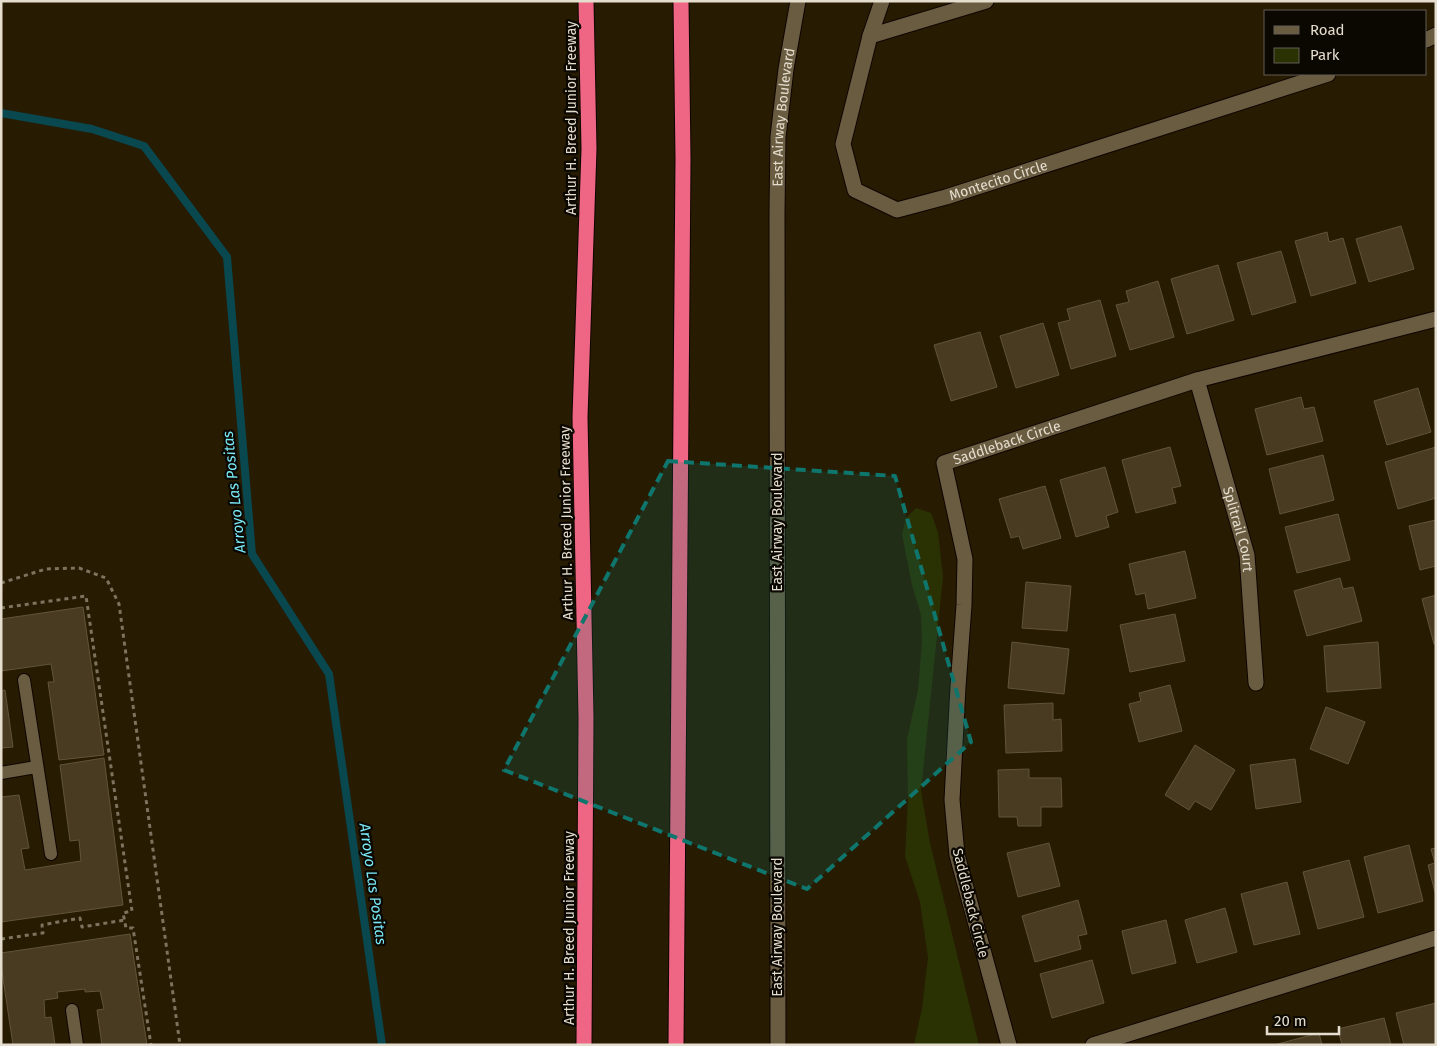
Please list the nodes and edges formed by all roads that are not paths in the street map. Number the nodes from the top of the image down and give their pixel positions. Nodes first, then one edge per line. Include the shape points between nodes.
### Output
1 (586, 1) edge
2 (681, 1) edge
3 (798, 1) edge
4 (882, 1) edge
5 (986, 1) edge
6 (870, 36) junction
7 (1325, 75) edge
8 (1436, 318) edge
9 (1197, 380) junction
10 (24, 680) dead end
11 (1256, 683) dead end
12 (36, 768) junction
13 (1, 773) edge
14 (51, 854) dead end
15 (1436, 938) edge
16 (72, 1010) dead end
17 (77, 1045) edge
18 (584, 1045) edge
19 (676, 1045) edge
20 (778, 1045) edge
21 (1009, 1045) edge
22 (1093, 1045) edge

1 - 18 highway, Arthur H. Breed Junior Freeway via 589,150 580,417 586,717
2 - 19 highway via 683,159
3 - 20 street, East Airway Boulevard via 778,137 776,214
4 - 6 street, Montecito Circle
5 - 6 street
6 - 7 street, Montecito Circle via 843,144 854,190 897,210
8 - 9 street, Saddleback Circle
9 - 11 street, Splitrail Court via 1247,555
9 - 21 street, Saddleback Circle via 944,463 965,560 952,800 957,855
10 - 12 lane
12 - 13 lane
12 - 14 lane
15 - 22 street
16 - 17 lane

